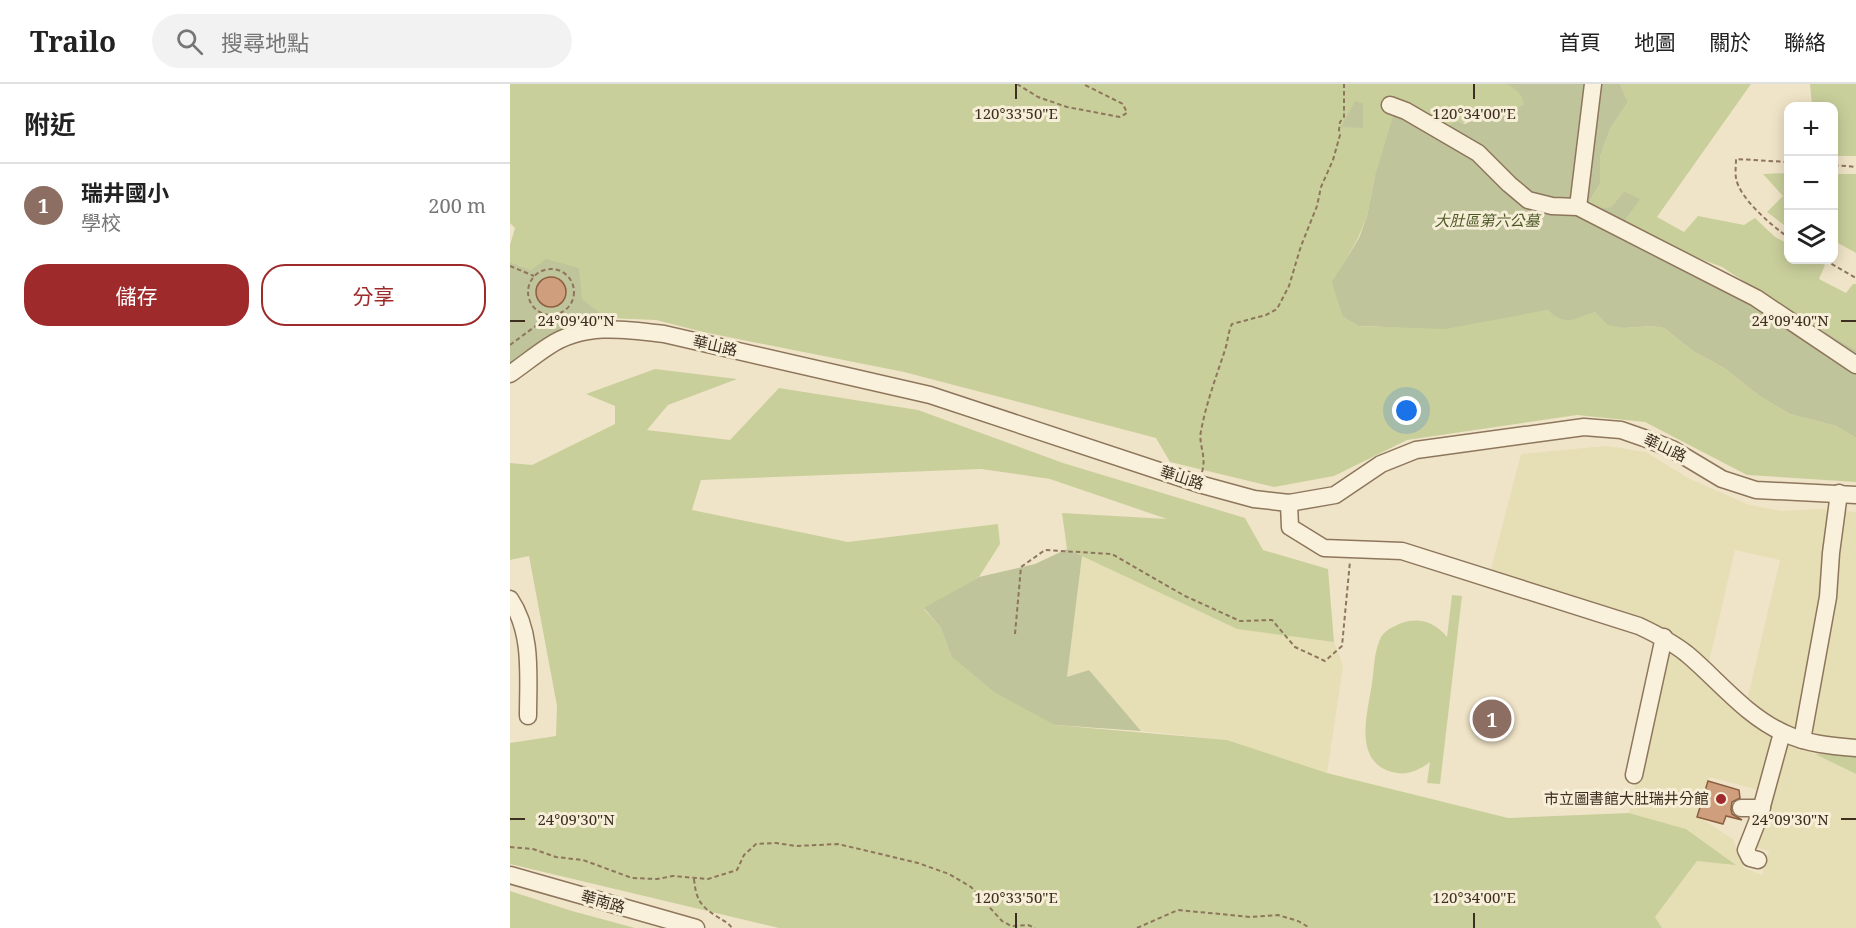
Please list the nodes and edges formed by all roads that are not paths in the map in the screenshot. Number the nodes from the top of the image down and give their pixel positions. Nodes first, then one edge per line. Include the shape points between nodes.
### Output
1 (1593, 84) edge
2 (1390, 105) dead end
3 (1578, 207) junction
4 (1856, 365) edge
5 (510, 374) edge
6 (1848, 494) edge
7 (1289, 503) junction
8 (510, 599) edge
9 (1664, 638) junction
10 (528, 716) dead end
11 (1782, 733) junction
12 (1802, 740) junction
13 (1856, 748) edge
14 (1634, 775) dead end
15 (1741, 808) dead end
16 (1762, 808) junction
17 (1758, 860) dead end
18 (510, 875) edge
19 (696, 928) edge

1 - 3 street
2 - 3 street via 1478,153 1528,200
3 - 4 street via 1756,298
5 - 7 street, 華山路 via 550,345 578,333 618,329 664,334 930,395 1199,484 1254,499
6 - 7 street, 華山路 via 1756,490 1722,479 1672,449 1644,438 1621,430 1584,427 1416,450 1381,464 1335,495
6 - 12 street via 1831,553 1828,597
7 - 9 street via 1290,527 1324,548 1402,551
8 - 10 street via 519,613 528,643
9 - 11 street
9 - 14 street
11 - 12 street
11 - 16 street
12 - 13 street
15 - 16 street
16 - 17 street via 1746,850 1750,858
18 - 19 street, 華南路

